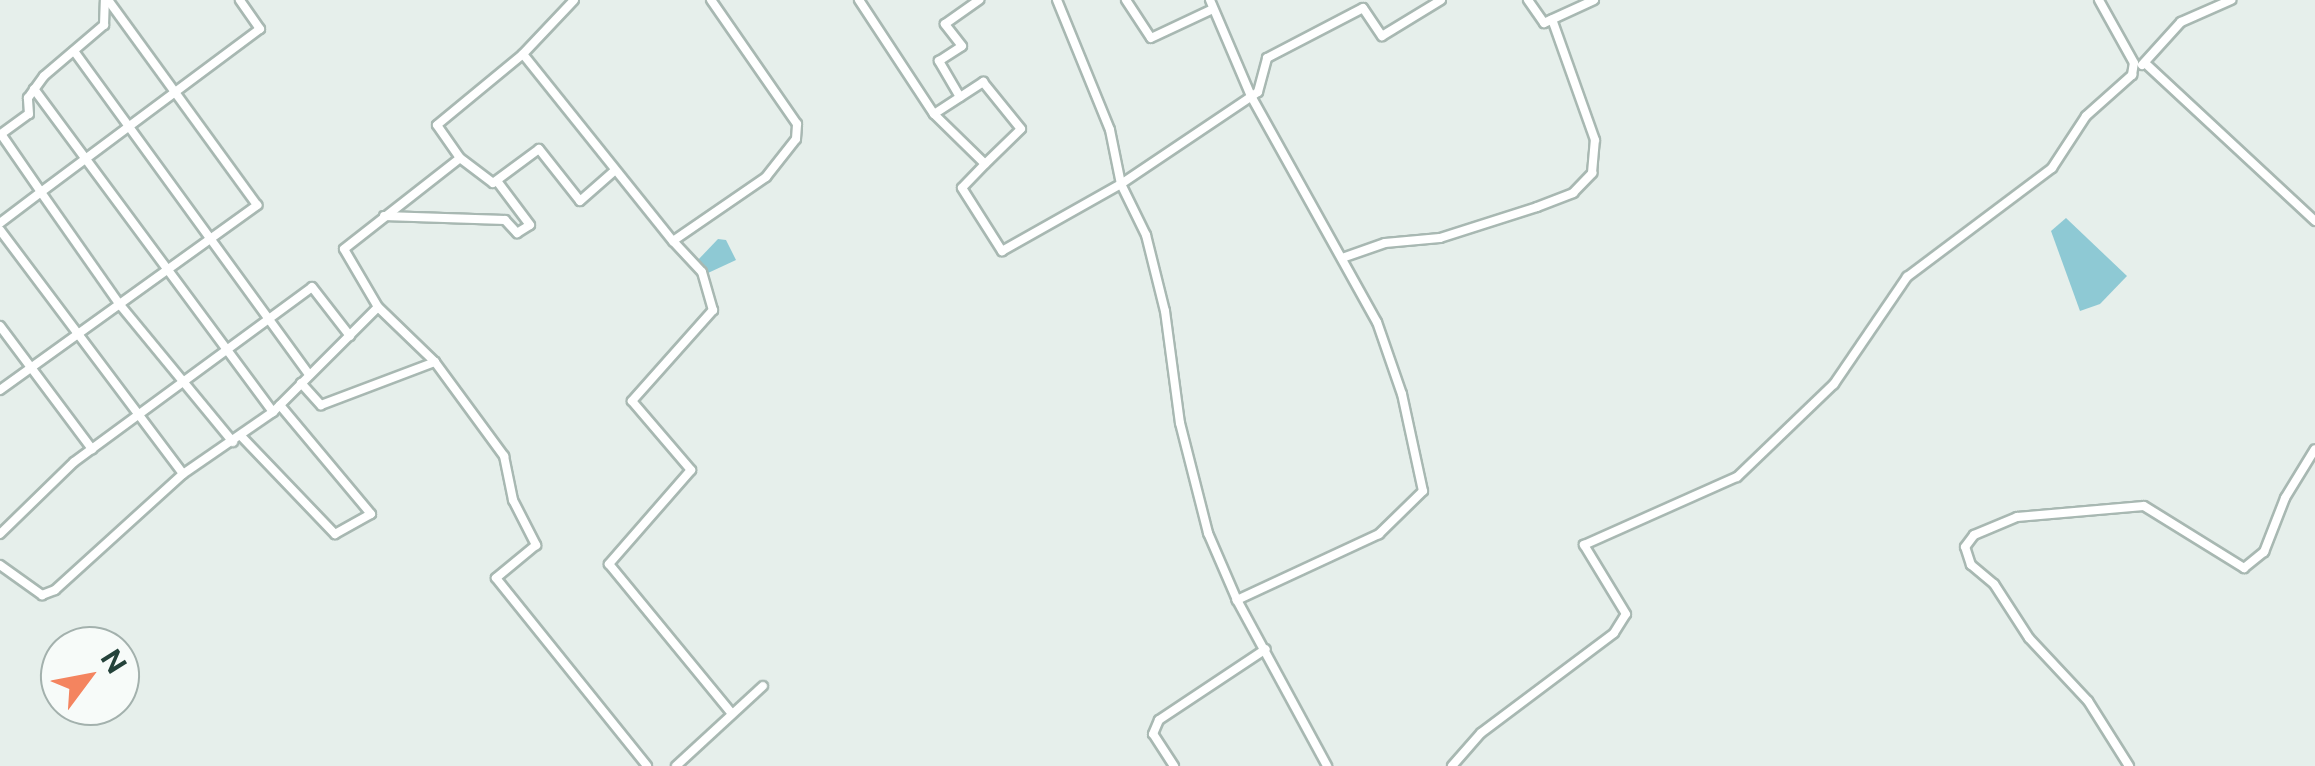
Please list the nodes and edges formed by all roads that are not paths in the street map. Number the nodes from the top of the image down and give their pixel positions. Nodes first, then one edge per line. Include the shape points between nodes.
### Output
1 (107, 0) edge
2 (240, 0) edge
3 (574, 0) edge
4 (711, 0) edge
5 (858, 0) edge
6 (978, 0) edge
7 (1126, 0) edge
8 (1441, 0) edge
9 (1528, 0) edge
10 (1594, 0) edge
11 (2099, 0) edge
12 (2230, 0) edge
13 (1060, 4) edge
14 (1211, 4) edge
15 (1552, 19) junction
16 (74, 51) junction
17 (523, 54) junction
18 (2145, 63) junction
19 (2134, 71) junction
20 (34, 89) junction
21 (176, 91) junction
22 (960, 96) junction
23 (1251, 96) junction
24 (934, 114) junction
25 (128, 127) junction
26 (1, 134) edge
27 (460, 158) junction
28 (85, 159) junction
29 (985, 164) junction
30 (613, 172) junction
31 (497, 180) junction
32 (1121, 184) junction
33 (41, 192) junction
34 (384, 216) junction
35 (2315, 222) edge
36 (0, 227) edge
37 (210, 238) junction
38 (673, 241) junction
39 (1345, 257) junction
40 (166, 270) junction
41 (120, 304) junction
42 (378, 307) junction
43 (270, 319) junction
44 (0, 326) edge
45 (350, 336) junction
46 (78, 337) junction
47 (226, 352) junction
48 (435, 362) junction
49 (33, 370) junction
50 (309, 374) junction
51 (301, 383) junction
52 (182, 384) junction
53 (0, 390) edge
54 (277, 409) junction
55 (136, 418) junction
56 (237, 439) junction
57 (92, 450) junction
58 (2315, 450) edge
59 (182, 474) junction
60 (0, 534) edge
61 (0, 565) edge
62 (1237, 600) junction
63 (1266, 649) junction
64 (763, 686) dead end
65 (732, 714) junction
66 (648, 766) edge
67 (676, 766) edge
68 (1174, 766) edge
69 (1328, 766) edge
70 (1452, 766) edge
71 (2129, 766) edge

1 - 16 street via 104,26
1 - 21 street
2 - 21 street via 260,28
3 - 17 street
4 - 38 street via 797,124 796,138 766,177
5 - 24 street
6 - 22 street via 945,24 962,46 939,61
7 - 14 street via 1150,38
8 - 23 street via 1382,36 1363,8 1268,58
9 - 15 street via 1544,23
10 - 15 street
11 - 19 street
12 - 18 street via 2181,22
13 - 32 street via 1110,130
14 - 23 street
15 - 39 street via 1595,140 1592,173 1572,193 1537,208 1440,238 1386,243
16 - 20 street
16 - 25 street
17 - 27 street via 437,124
17 - 30 street
18 - 19 street
18 - 35 street
19 - 70 street via 2086,116 2052,168 1907,277 1840,377 1736,476 1584,545 1626,614 1614,633 1481,733
20 - 26 street via 29,114
20 - 28 street
21 - 25 street
21 - 37 street via 257,205
22 - 24 street
22 - 29 street via 983,82 1021,129
23 - 32 street
23 - 39 street
24 - 29 street
25 - 28 street
25 - 37 street
26 - 33 street
27 - 31 street
27 - 34 street
28 - 33 street
28 - 40 street
29 - 32 street via 962,188 1002,251
30 - 31 street via 580,201 539,148
30 - 38 street
31 - 34 street via 530,225 517,233 506,220
32 - 62 street via 1146,236 1165,311 1180,423 1208,533
33 - 36 street
33 - 41 street
34 - 42 street via 344,248
36 - 46 street
37 - 40 street
37 - 43 street
38 - 65 street via 702,272 713,310 632,401 691,470 609,564
39 - 62 street via 1402,394 1423,491 1379,534
40 - 41 street
40 - 47 street
41 - 46 street
41 - 52 street
42 - 45 street
42 - 48 street
43 - 45 street via 312,287
43 - 47 street
43 - 50 street
44 - 49 street
45 - 50 street
46 - 49 street
46 - 55 street
47 - 52 street
47 - 54 street
48 - 51 street via 321,405
48 - 66 street via 504,456 513,500 536,546 496,578
49 - 53 street
49 - 57 street
50 - 51 street
51 - 54 street
52 - 55 street
52 - 56 street
54 - 56 street
54 - 56 street via 371,514 335,534
55 - 57 street
55 - 59 street
56 - 59 street
57 - 60 street
58 - 71 street via 2264,552 2244,568 2218,557 2175,519 2132,505 2017,518 1964,547 1971,565 2018,613 2029,638 2088,701
59 - 61 street via 46,595
62 - 63 street
63 - 68 street via 1159,720 1153,734
63 - 69 street
64 - 65 street
65 - 67 street

